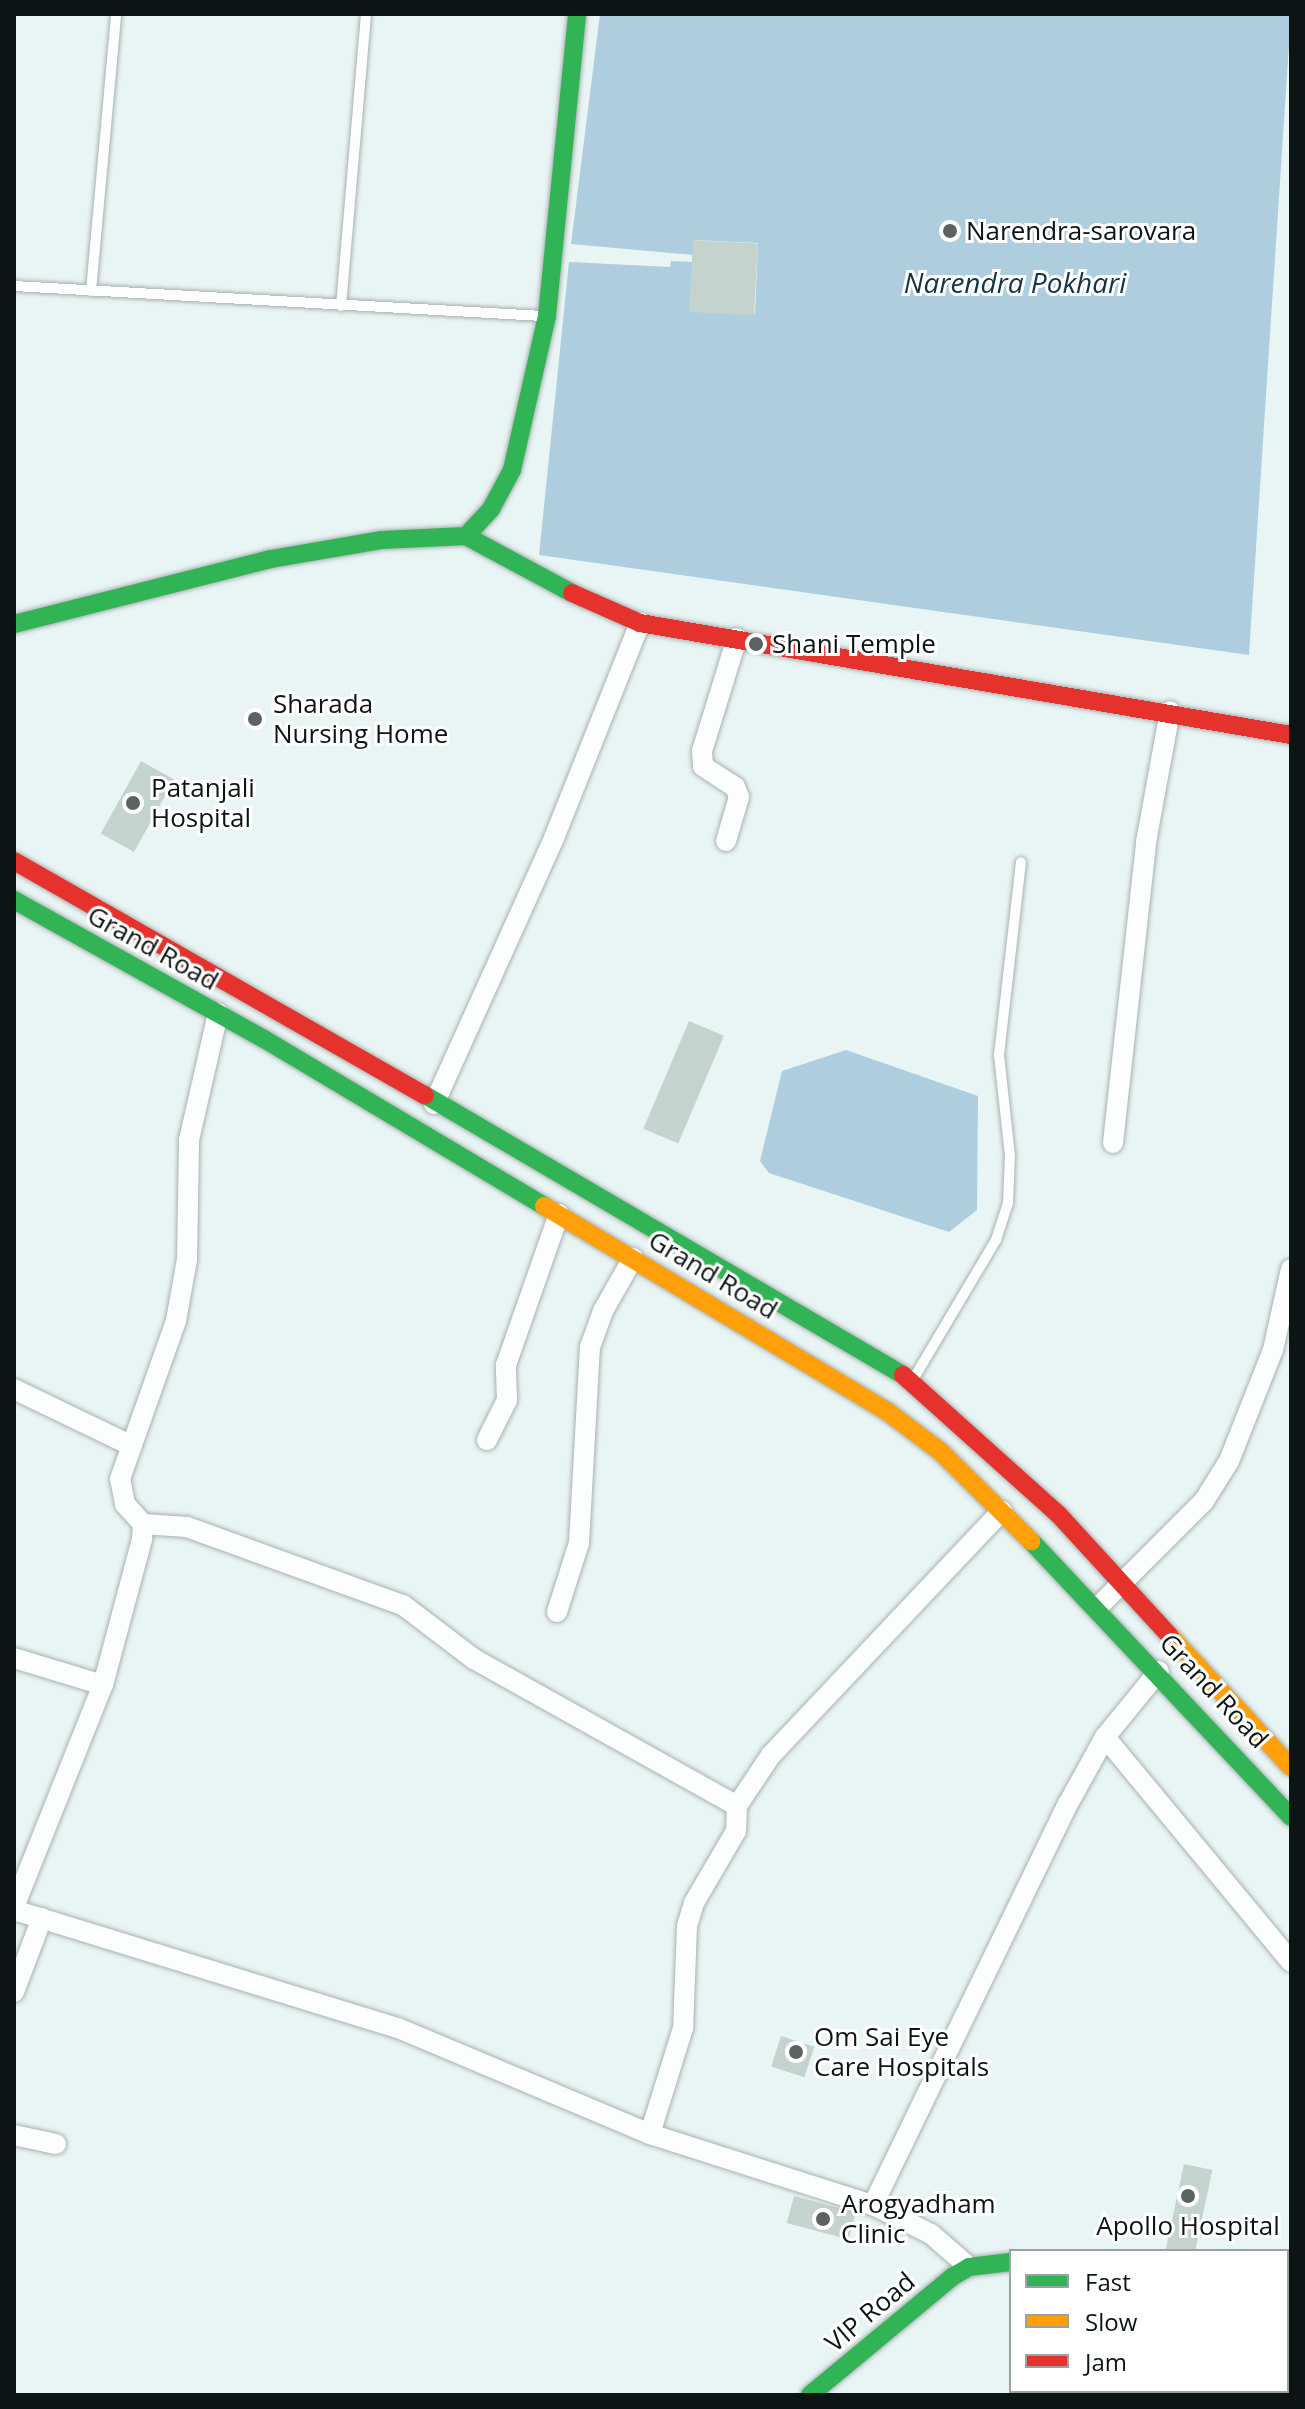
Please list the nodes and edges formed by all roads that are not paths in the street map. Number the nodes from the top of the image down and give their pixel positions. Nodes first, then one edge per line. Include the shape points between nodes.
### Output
1 (116, 14) edge
2 (366, 14) edge
3 (577, 14) edge
4 (14, 286) edge
5 (91, 291) junction
6 (341, 306) junction
7 (547, 316) junction
8 (466, 536) junction
9 (640, 623) junction
10 (14, 624) edge
11 (737, 638) junction
12 (1170, 711) junction
13 (1291, 735) edge
14 (726, 841) dead end
15 (14, 861) edge
16 (1021, 862) dead end
17 (14, 900) edge
18 (218, 1013) junction
19 (434, 1104) junction
20 (1113, 1143) dead end
21 (559, 1214) junction
22 (633, 1258) junction
23 (1291, 1269) edge
24 (1282, 1353) edge
25 (912, 1380) junction
26 (14, 1389) edge
27 (487, 1440) dead end
28 (132, 1446) junction
29 (1002, 1511) junction
30 (143, 1524) junction
31 (1122, 1583) junction
32 (1098, 1607) junction
33 (557, 1612) dead end
34 (14, 1658) edge
35 (1159, 1671) junction
36 (103, 1685) junction
37 (1105, 1737) junction
38 (1291, 1767) edge
39 (737, 1806) junction
40 (1291, 1817) edge
41 (14, 1908) edge
42 (42, 1918) junction
43 (1291, 1962) edge
44 (14, 1992) edge
45 (650, 2134) junction
46 (14, 2135) edge
47 (56, 2144) dead end
48 (873, 2205) junction
49 (1009, 2262) edge
50 (969, 2267) junction
51 (810, 2395) edge

1 - 5 lane
2 - 6 lane
3 - 7 main road
4 - 5 lane
5 - 6 lane
6 - 7 lane
7 - 8 main road via 512,470 491,509
8 - 9 main road via 535,577
8 - 10 main road via 382,540 271,559
9 - 11 main road
9 - 19 street via 554,838
11 - 12 main road
11 - 14 street via 702,751 703,766 735,787 739,797
12 - 13 main road
12 - 20 street via 1146,842
15 - 19 main road, Grand Road
16 - 25 lane via 999,1055 1010,1156 1008,1203 996,1240
17 - 18 main road, Grand Road
18 - 21 main road, Grand Road
18 - 28 street via 189,1140 187,1259 176,1321
19 - 25 main road, Grand Road via 648,1222
21 - 22 main road, Grand Road
21 - 27 street via 506,1365 507,1400
22 - 29 main road, Grand Road via 888,1412 941,1452
22 - 33 street via 590,1347 579,1543
23 - 24 street
24 - 31 street via 1204,1501
25 - 31 main road, Grand Road via 1059,1515
26 - 28 street
28 - 30 street via 120,1492
29 - 32 main road, Grand Road
29 - 39 street via 771,1755
30 - 36 street
30 - 39 street via 187,1527 403,1605 474,1659
31 - 32 street
31 - 38 main road, Grand Road
32 - 35 main road, Grand Road
34 - 36 street
35 - 37 street
35 - 40 main road, Grand Road
36 - 41 street
37 - 43 street
37 - 48 street via 1036,1865
39 - 45 street via 736,1831 694,1903 687,1926 683,2028
41 - 42 street
42 - 44 street
42 - 45 street via 398,2028
45 - 48 street
46 - 47 street
48 - 50 street via 931,2234
49 - 50 main road
50 - 51 main road, VIP Road

